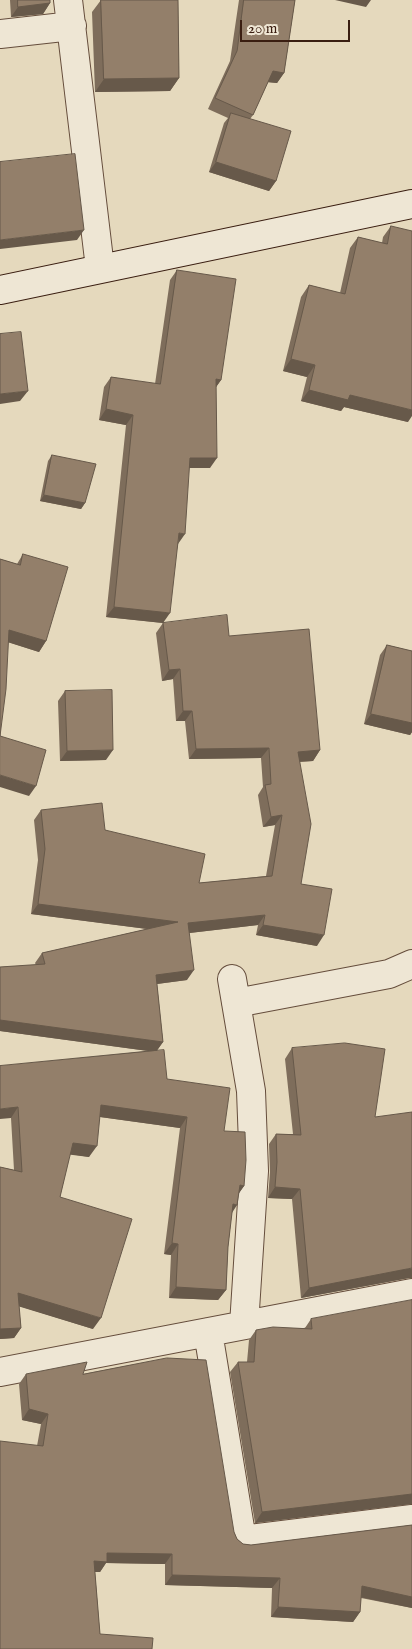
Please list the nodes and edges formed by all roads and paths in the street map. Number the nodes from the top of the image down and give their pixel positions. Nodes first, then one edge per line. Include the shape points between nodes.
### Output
1 (68, 0) edge
2 (72, 26) junction
3 (0, 34) edge
4 (412, 204) edge
5 (100, 268) junction
6 (0, 290) edge
7 (412, 964) edge
8 (412, 1293) edge
9 (244, 1325) junction
10 (208, 1332) junction
11 (0, 1372) edge
12 (412, 1519) edge

1 - 2 street
2 - 3 street
2 - 5 street
4 - 5 street
5 - 6 street
7 - 9 street via 389,974 234,991 251,1091 254,1171
8 - 9 street
9 - 10 street
10 - 11 street
10 - 12 street via 242,1540

